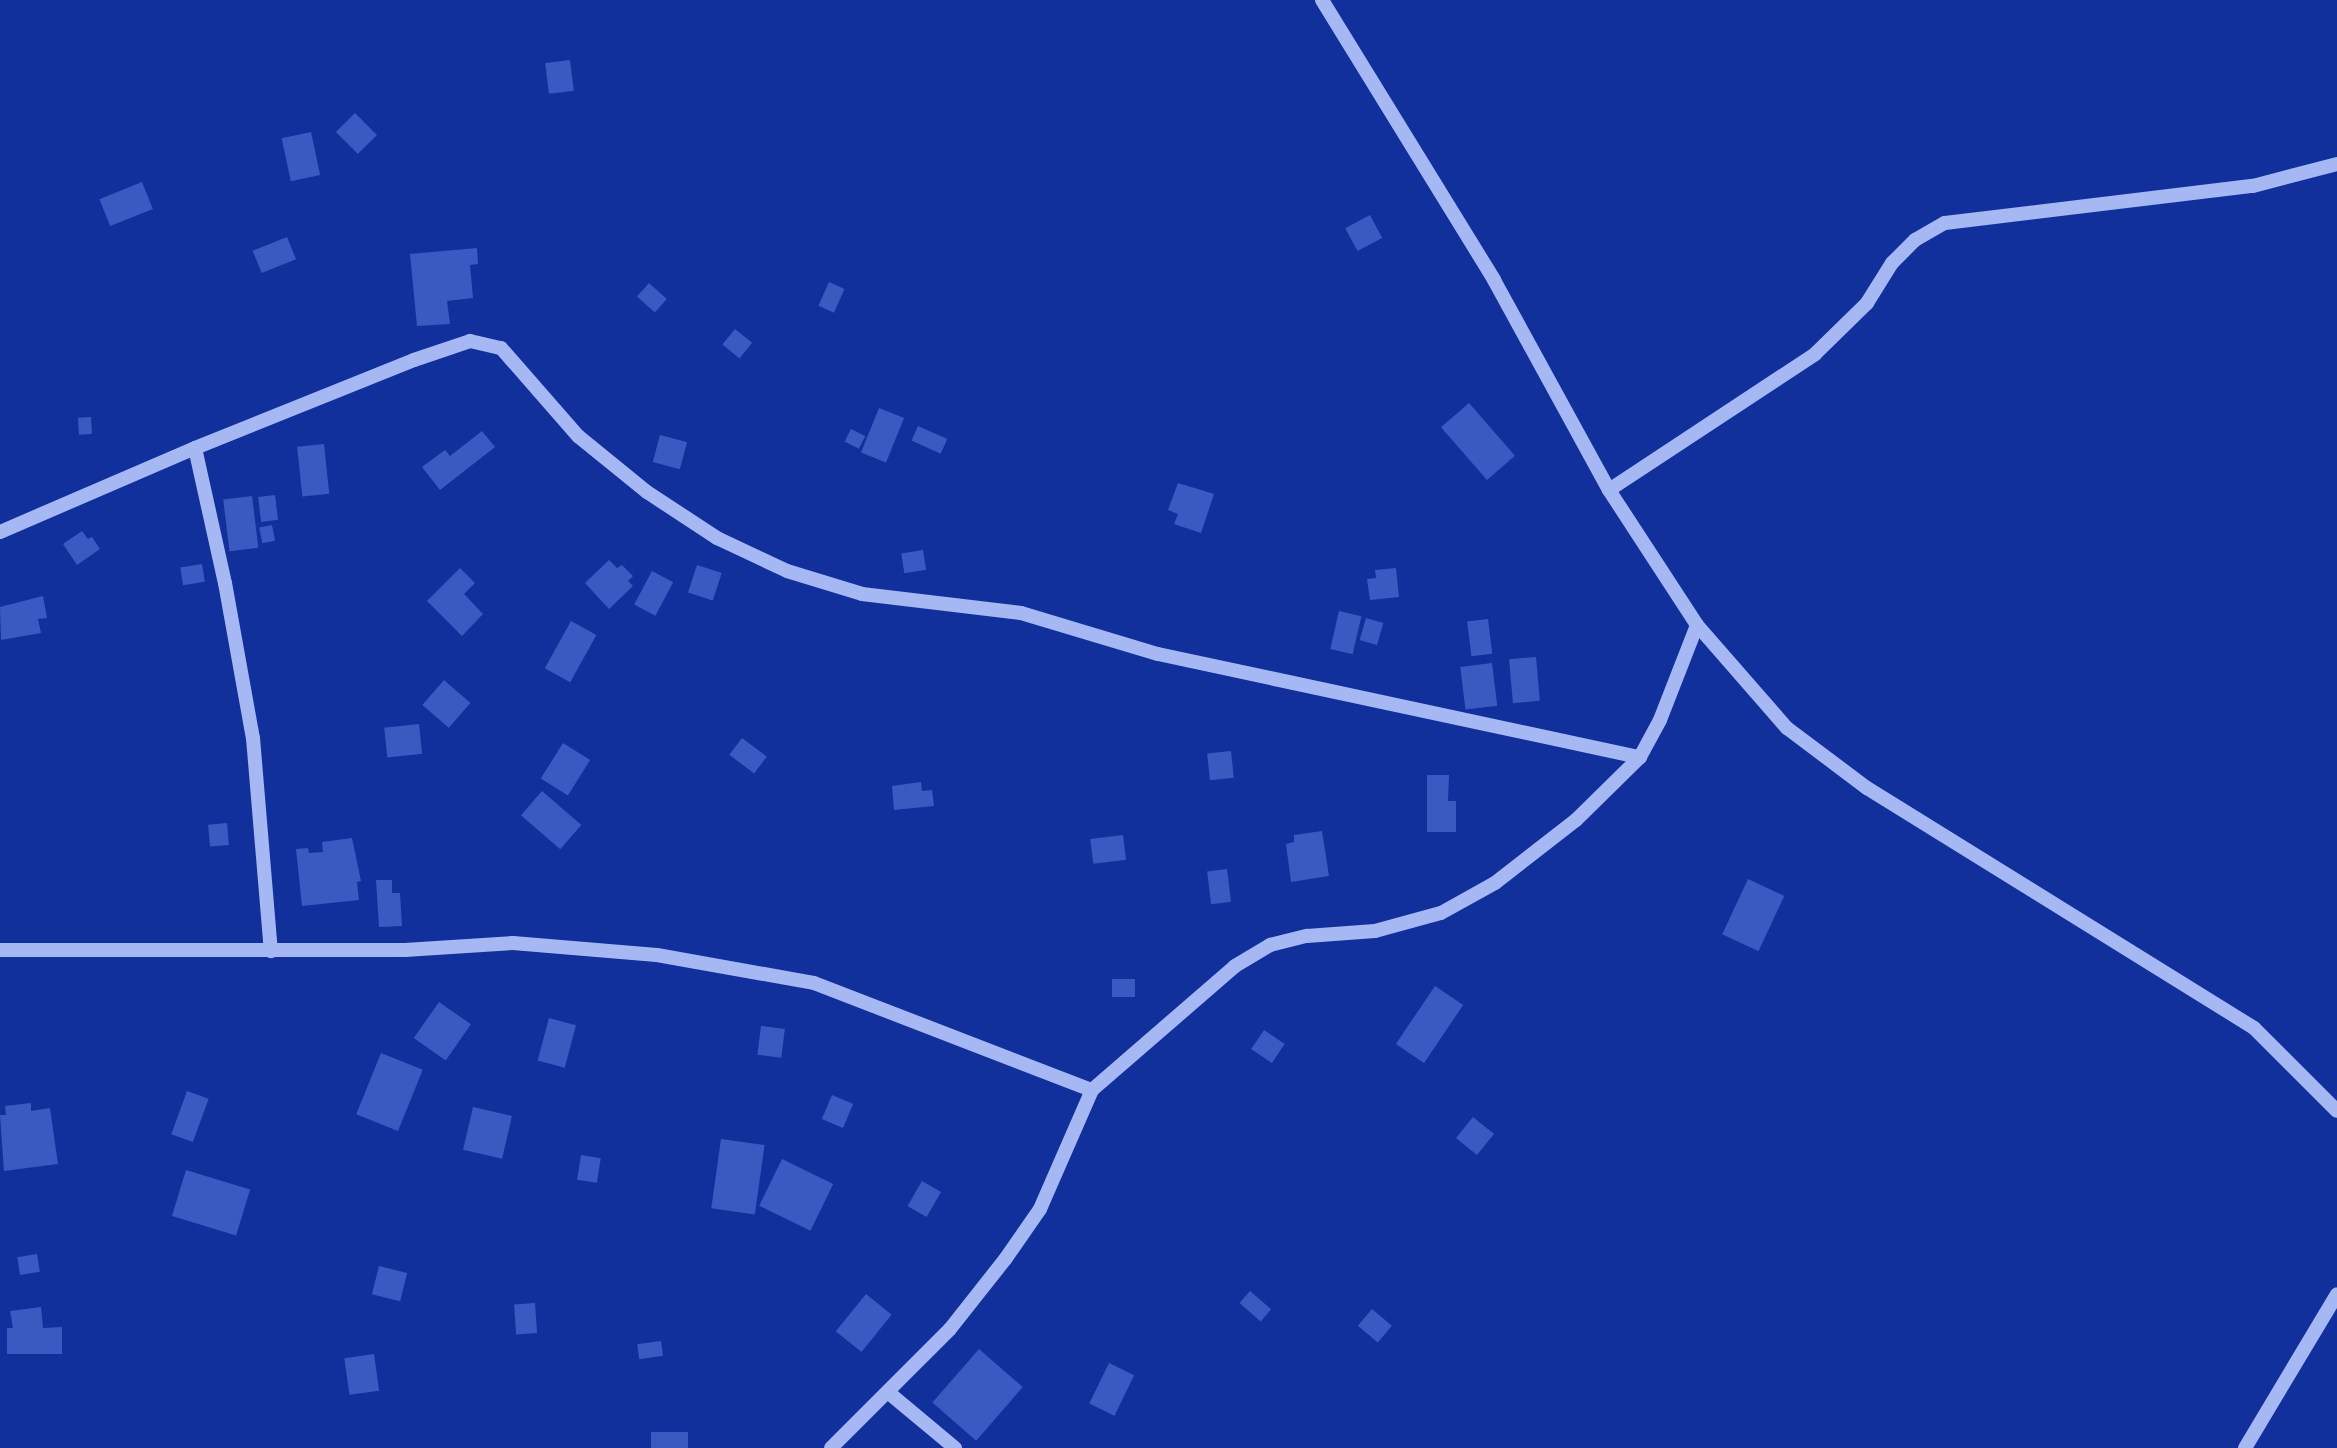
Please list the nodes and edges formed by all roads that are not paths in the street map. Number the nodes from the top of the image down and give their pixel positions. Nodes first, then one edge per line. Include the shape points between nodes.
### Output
1 (1322, 0) edge
2 (2337, 164) edge
3 (195, 448) junction
4 (1609, 490) junction
5 (0, 532) edge
6 (1697, 625) junction
7 (1640, 757) junction
8 (0, 950) edge
9 (271, 951) junction
10 (1092, 1090) junction
11 (2337, 1111) edge
12 (2337, 1294) edge
13 (889, 1393) junction
14 (831, 1448) edge
15 (955, 1448) edge
16 (2245, 1448) edge

1 - 4 street via 1494,280
2 - 4 street via 2253,186 1945,223 1915,240 1892,263 1867,303 1815,354
3 - 5 street
3 - 7 street via 414,360 470,341 486,344 501,348 578,436 647,492 717,538 787,571 862,594 1021,613 1158,654
3 - 9 street via 253,738
4 - 6 street
6 - 7 street
6 - 11 street via 1787,728 1867,788 2254,1028
7 - 10 street via 1576,820 1495,883 1441,913 1388,928 1270,945 1235,966
8 - 9 street
9 - 10 street via 513,943 657,955 814,983
10 - 13 street via 1040,1209 950,1329
12 - 16 street
13 - 14 street
13 - 15 street

